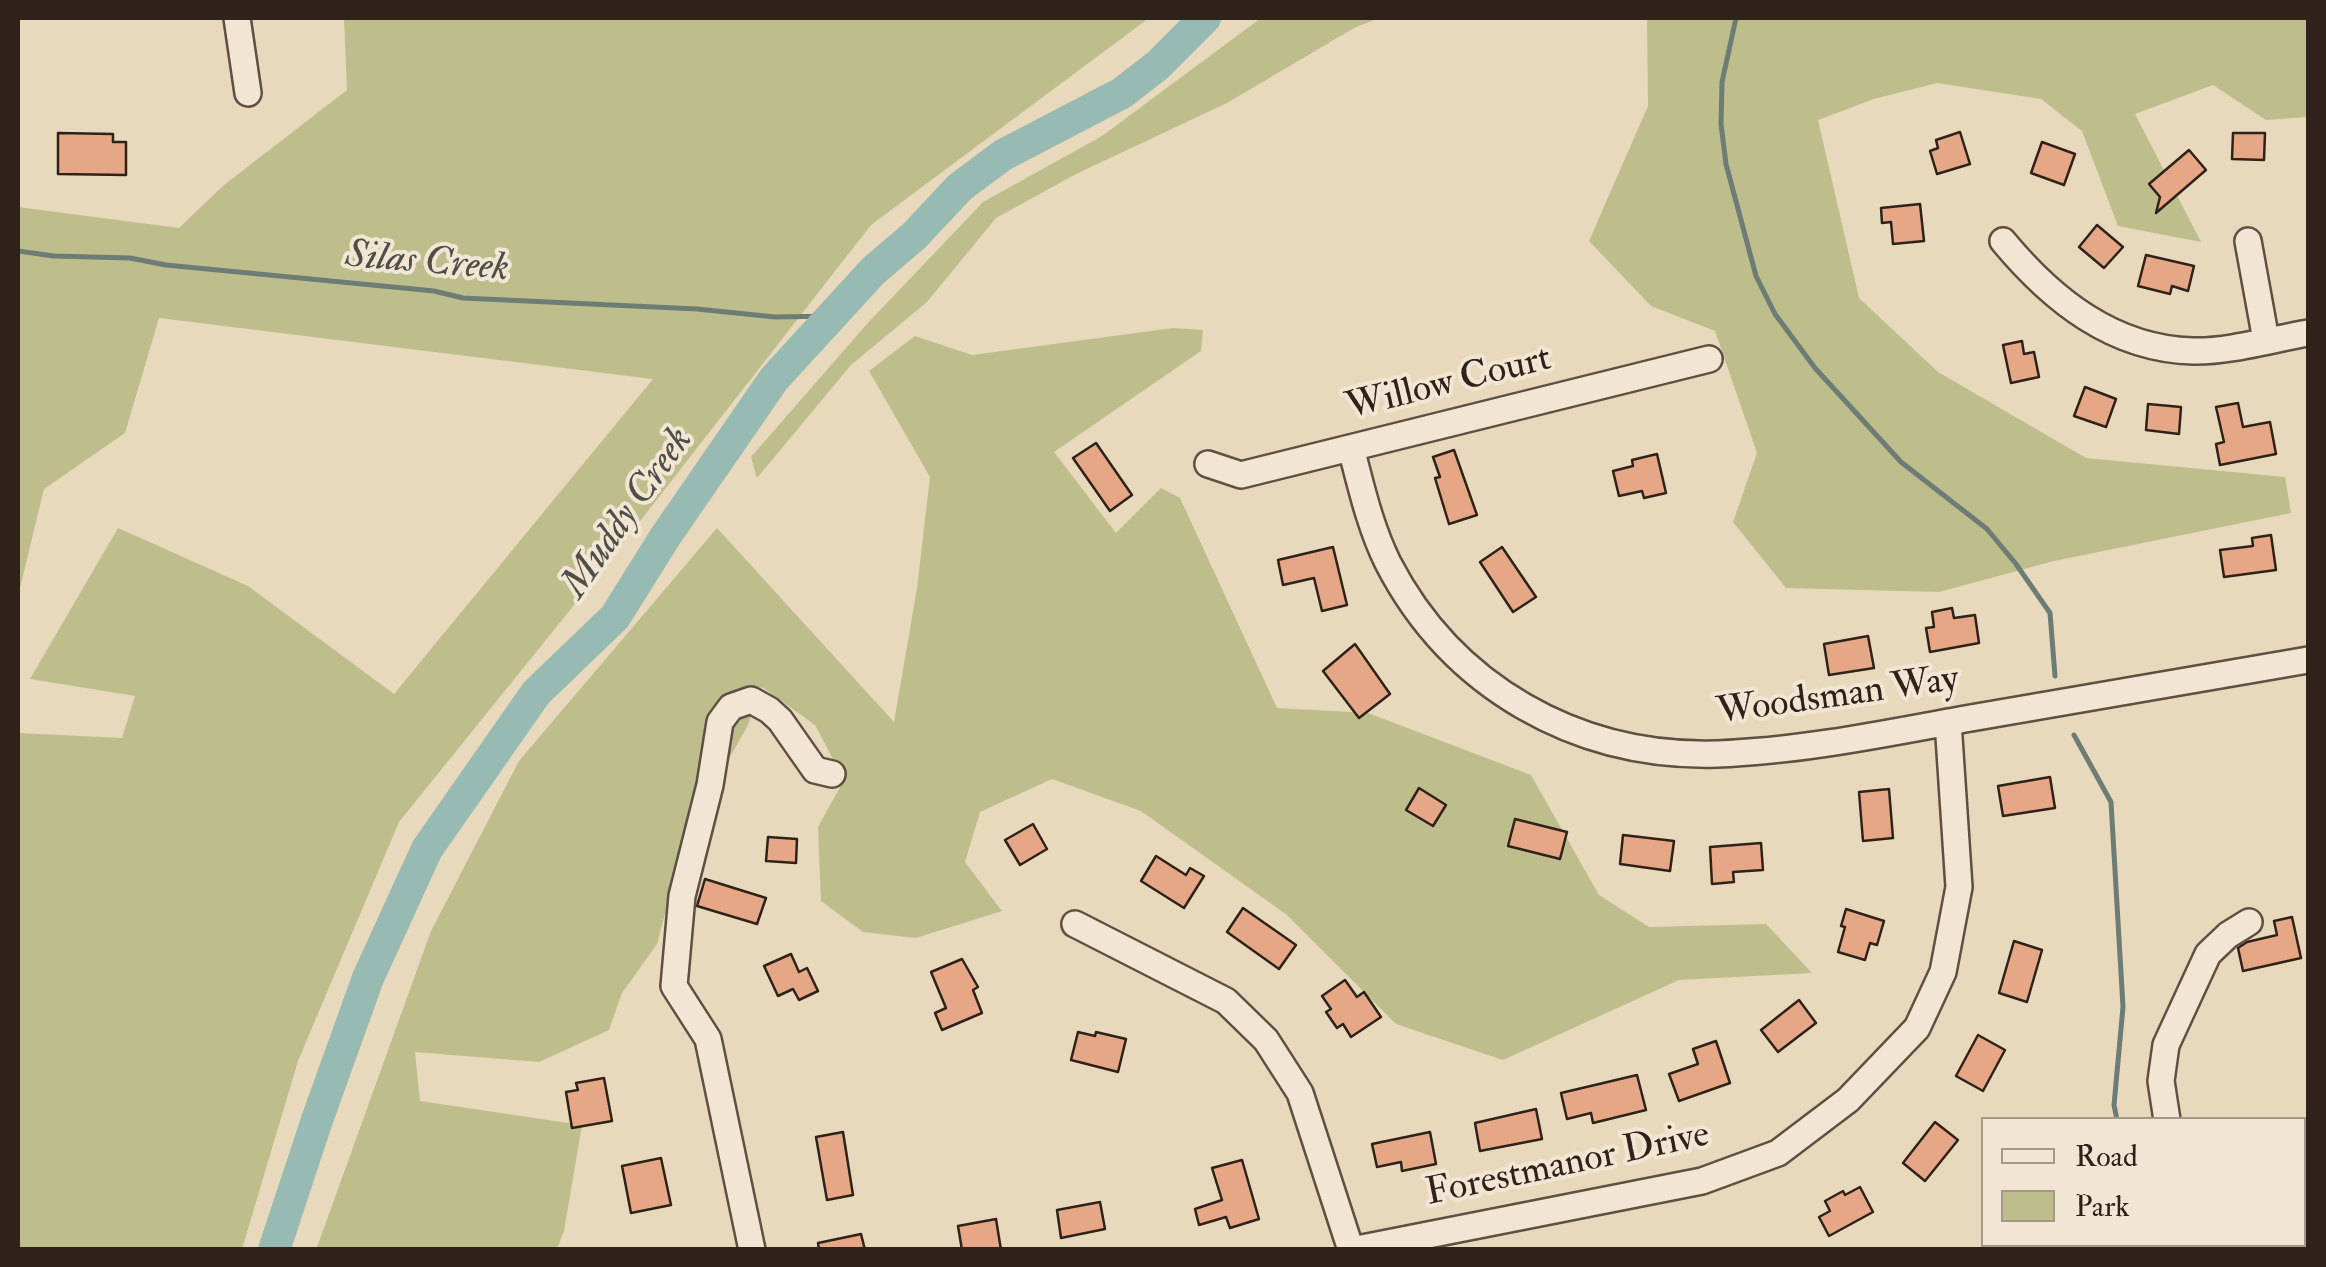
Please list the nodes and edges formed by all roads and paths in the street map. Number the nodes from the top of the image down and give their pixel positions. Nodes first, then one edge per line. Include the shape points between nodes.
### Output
1 (238, 18) edge
2 (248, 93) dead end
3 (2003, 241) dead end
4 (2248, 241) dead end
5 (2308, 333) edge
6 (2266, 340) junction
7 (1709, 359) dead end
8 (1351, 448) junction
9 (1208, 464) dead end
10 (2308, 660) edge
11 (1948, 722) junction
12 (832, 774) dead end
13 (2249, 922) dead end
14 (1075, 924) dead end
15 (2167, 1117) edge
16 (752, 1250) edge
17 (1352, 1250) edge

1 - 2 street
3 - 6 street via 2072,310 2133,340 2195,351
4 - 6 street
5 - 6 street
7 - 8 street, Willow Court
8 - 9 street, Willow Court via 1241,475
8 - 11 street, Woodsman Way via 1386,560 1432,632 1479,678 1545,720 1627,746 1713,754
10 - 11 street, Woodsman Way
11 - 17 street, Forestmanor Drive via 1959,887 1943,972 1917,1028 1848,1100 1778,1153 1702,1181
12 - 16 street via 815,770 770,710 751,700 731,707 720,722 682,896 674,986 708,1039
13 - 15 street via 2208,954 2166,1045 2161,1081
14 - 17 street via 1226,1002 1266,1040 1300,1093

